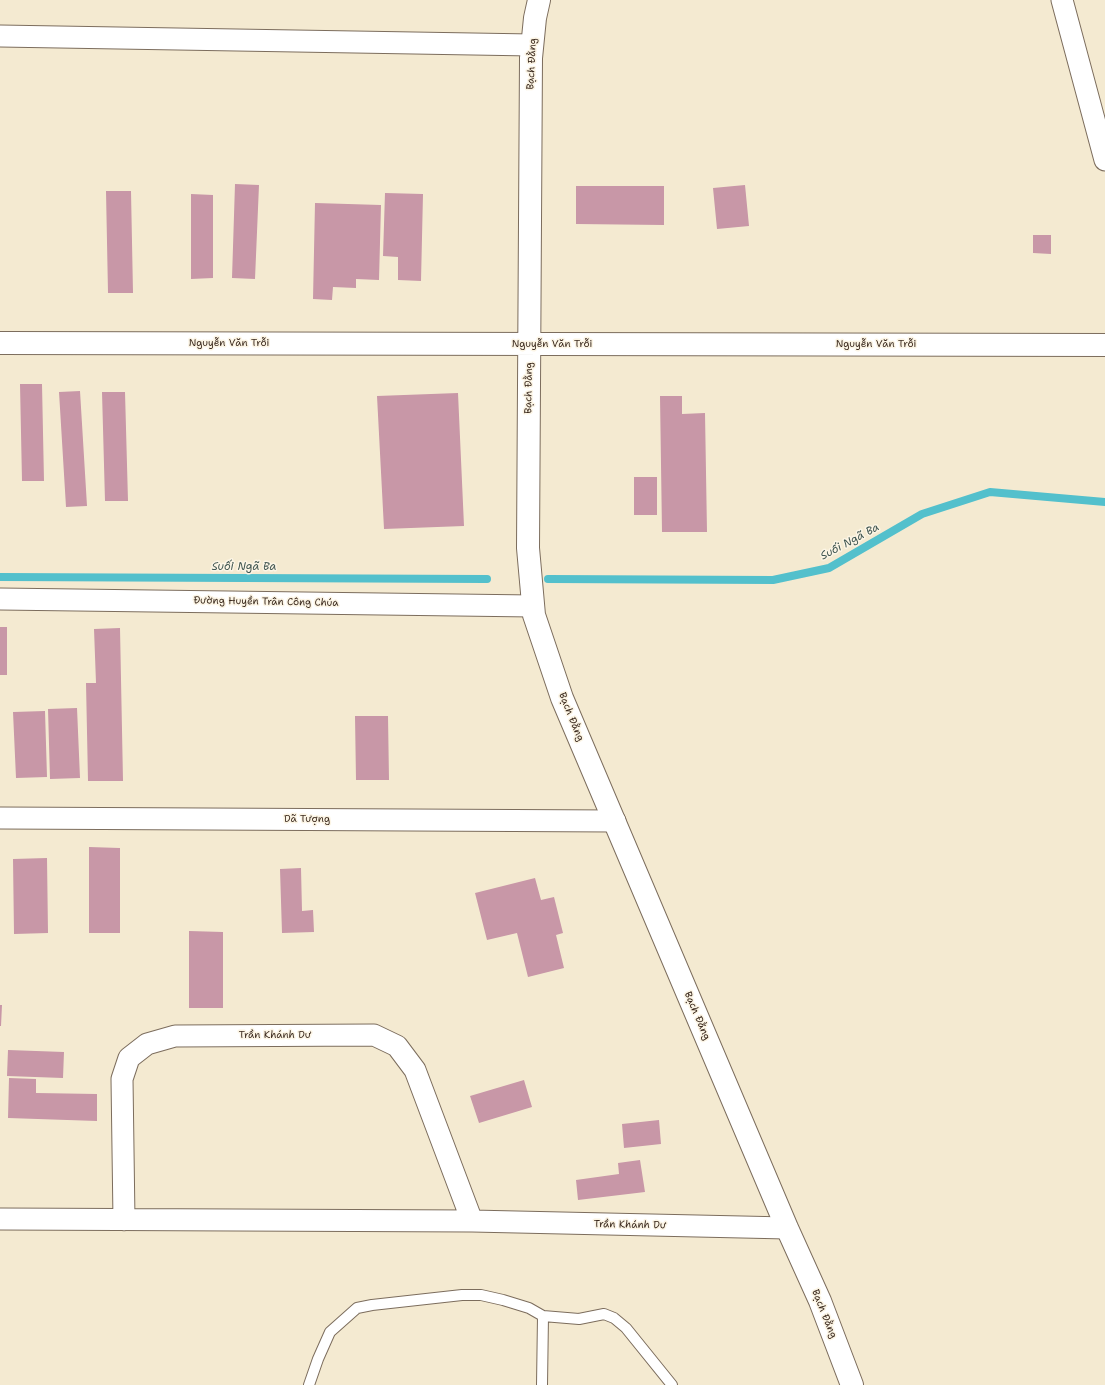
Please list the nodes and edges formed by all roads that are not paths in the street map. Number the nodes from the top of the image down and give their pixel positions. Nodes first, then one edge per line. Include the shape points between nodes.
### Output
1 (539, 0) edge
2 (1062, 0) edge
3 (0, 36) edge
4 (532, 45) junction
5 (1105, 160) edge
6 (0, 343) edge
7 (530, 344) junction
8 (1105, 345) edge
9 (0, 599) edge
10 (533, 606) junction
11 (0, 818) edge
12 (614, 821) junction
13 (0, 1219) edge
14 (124, 1220) junction
15 (472, 1221) junction
16 (787, 1228) junction
17 (543, 1316) junction
18 (309, 1385) edge
19 (542, 1385) edge
20 (672, 1385) edge
21 (852, 1385) edge

1 - 4 street, Bạch Đằng
2 - 5 street
3 - 4 street
4 - 7 street, Bạch Đằng
6 - 7 street, Nguyễn Văn Trỗi
7 - 8 street, Nguyễn Văn Trỗi
7 - 10 street, Bạch Đằng via 528,548
9 - 10 street, Đường Huyền Trân Công Chúa
10 - 12 street, Bạch Đằng via 562,698
11 - 12 street, Dã Tượng
12 - 16 street, Bạch Đằng
13 - 14 street, Trần Khánh Dư
14 - 15 street, Trần Khánh Dư
14 - 15 street, Trần Khánh Dư via 122,1079 129,1058 147,1044 175,1036 374,1035 397,1046 415,1070
15 - 16 street, Trần Khánh Dư
16 - 21 street, Bạch Đằng via 820,1301
17 - 18 lane via 529,1308 480,1295 357,1308 330,1332
17 - 19 lane
17 - 20 lane via 578,1319 604,1314 614,1318 626,1328

